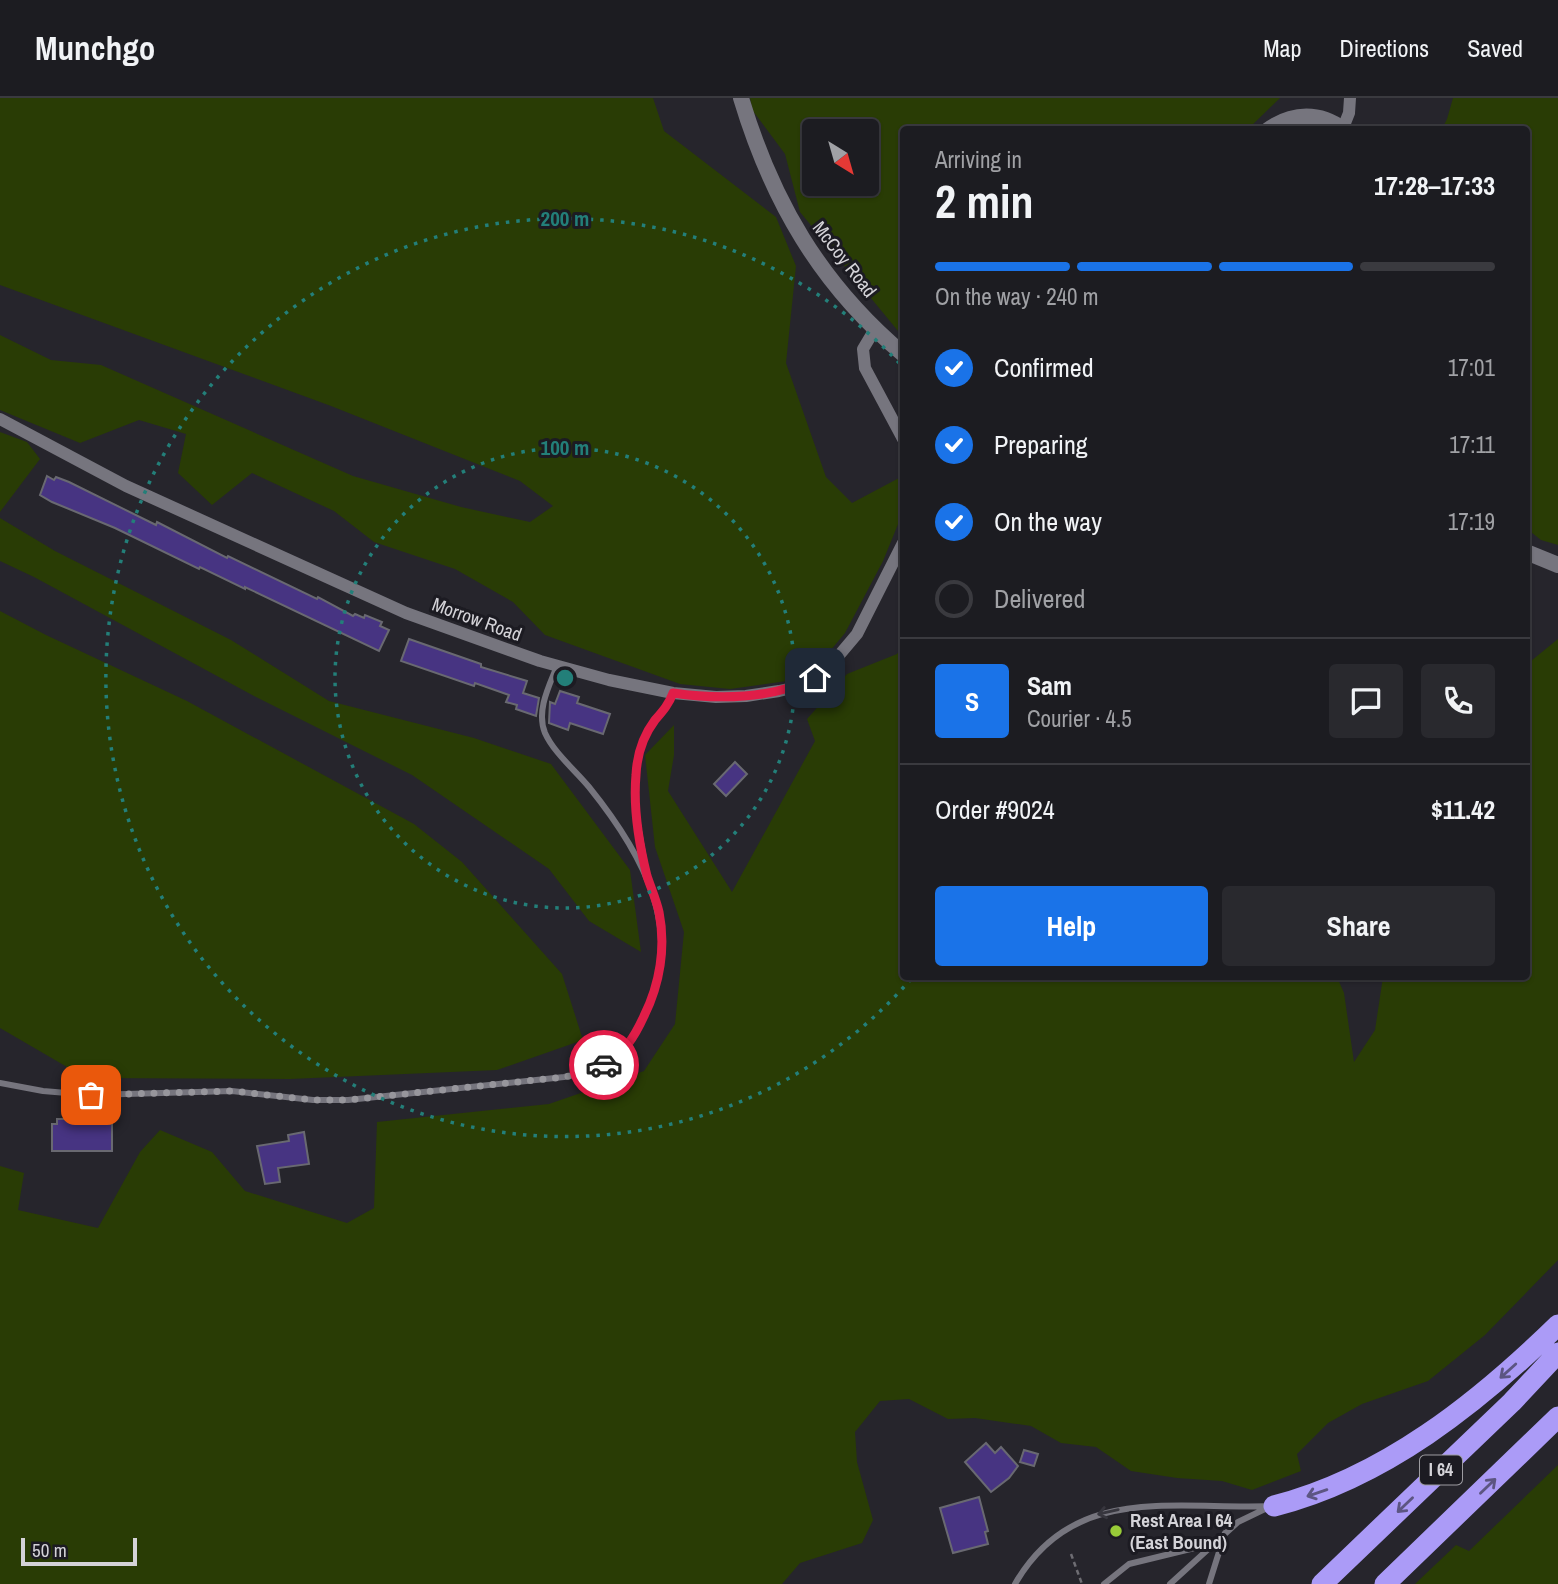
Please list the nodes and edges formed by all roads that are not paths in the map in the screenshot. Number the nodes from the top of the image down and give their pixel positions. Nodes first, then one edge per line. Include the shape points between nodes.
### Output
1 (741, 98) edge
2 (1350, 98) edge
3 (1274, 126) edge
4 (1339, 126) edge
5 (1345, 126) edge
6 (875, 329) junction
7 (900, 351) edge
8 (0, 419) edge
9 (900, 433) edge
10 (900, 549) edge
11 (1530, 554) edge
12 (1558, 565) edge
13 (557, 666) junction
14 (673, 693) junction
15 (647, 876) junction
16 (0, 1083) edge
17 (1558, 1325) edge
18 (1558, 1353) edge
19 (1558, 1417) edge
20 (1274, 1506) junction
21 (1226, 1532) junction
22 (1213, 1543) junction
23 (1015, 1584) edge
24 (1104, 1584) edge
25 (1170, 1584) edge
26 (1209, 1584) edge
27 (1322, 1584) edge
28 (1385, 1584) edge

1 - 6 street, McCoy Road via 787,215 825,273
2 - 5 street
3 - 4 street via 1310,116
6 - 7 street, McCoy Road
6 - 9 street via 863,349 865,368
8 - 13 street, Morrow Road via 126,485 374,599
10 - 14 street, Morrow Road via 857,634 815,678 788,689 746,696
11 - 12 street
13 - 14 street, Morrow Road
13 - 15 lane via 543,707 544,730 600,801
14 - 15 lane via 645,736 637,762 635,805
15 - 16 lane via 661,932 653,995 631,1042 610,1062 582,1074 348,1100 232,1091 91,1095
17 -> 20 highway via 1491,1386 1407,1448 1334,1487
18 -> 27 highway, I 64
28 -> 19 highway, I 64
20 - 21 lane
20 -> 23 lane via 1142,1506 1108,1511 1058,1533 1038,1551
21 - 22 lane
21 - 26 lane
22 - 24 lane via 1129,1564
22 - 25 lane

